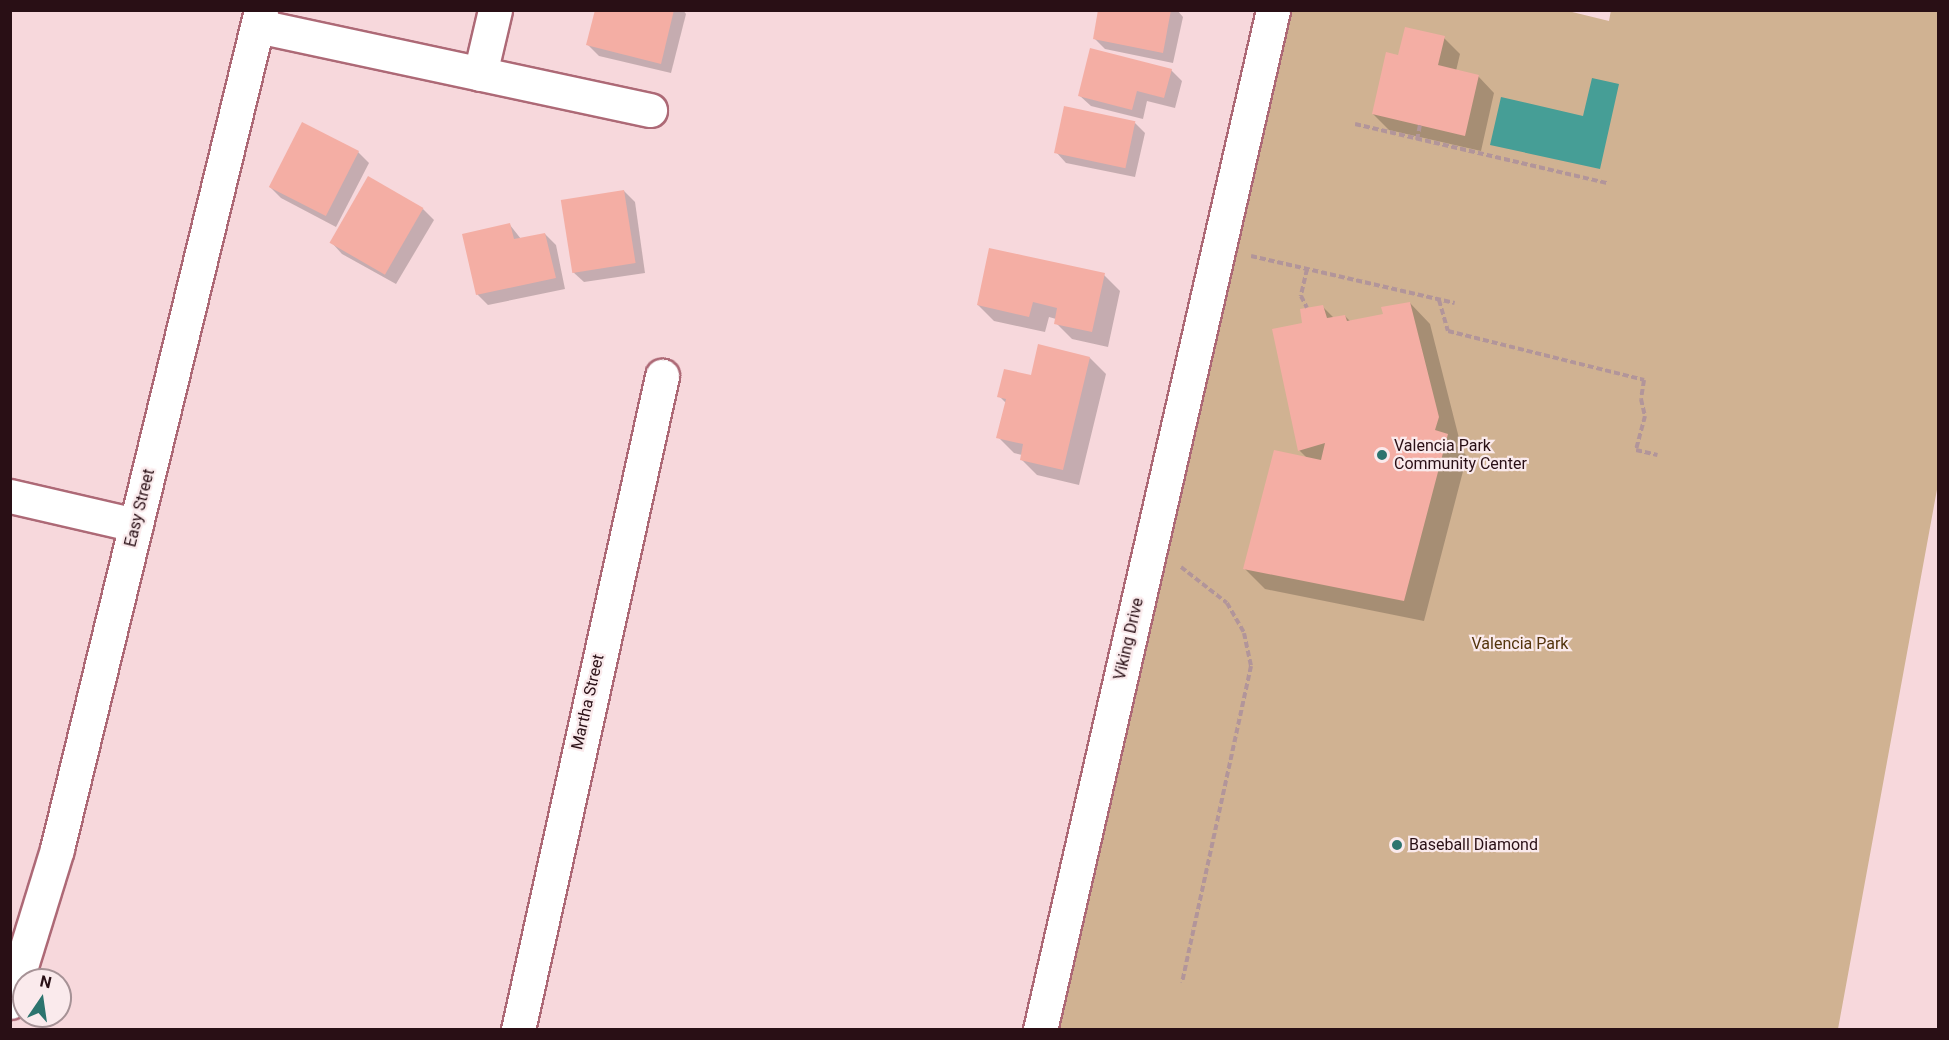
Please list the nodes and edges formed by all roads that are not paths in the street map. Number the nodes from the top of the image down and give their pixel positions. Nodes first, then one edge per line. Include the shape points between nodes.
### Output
1 (495, 10) edge
2 (1273, 10) edge
3 (260, 18) edge
4 (480, 74) junction
5 (650, 110) dead end
6 (662, 376) dead end
7 (10, 496) edge
8 (136, 525) junction
9 (10, 1002) edge
10 (518, 1029) edge
11 (1040, 1029) edge

1 - 4 street
2 - 11 street, Viking Drive
3 - 4 street
3 - 8 street, Easy Street
4 - 5 street
6 - 10 street, Martha Street
7 - 8 street
8 - 9 street, Easy Street via 57,849

